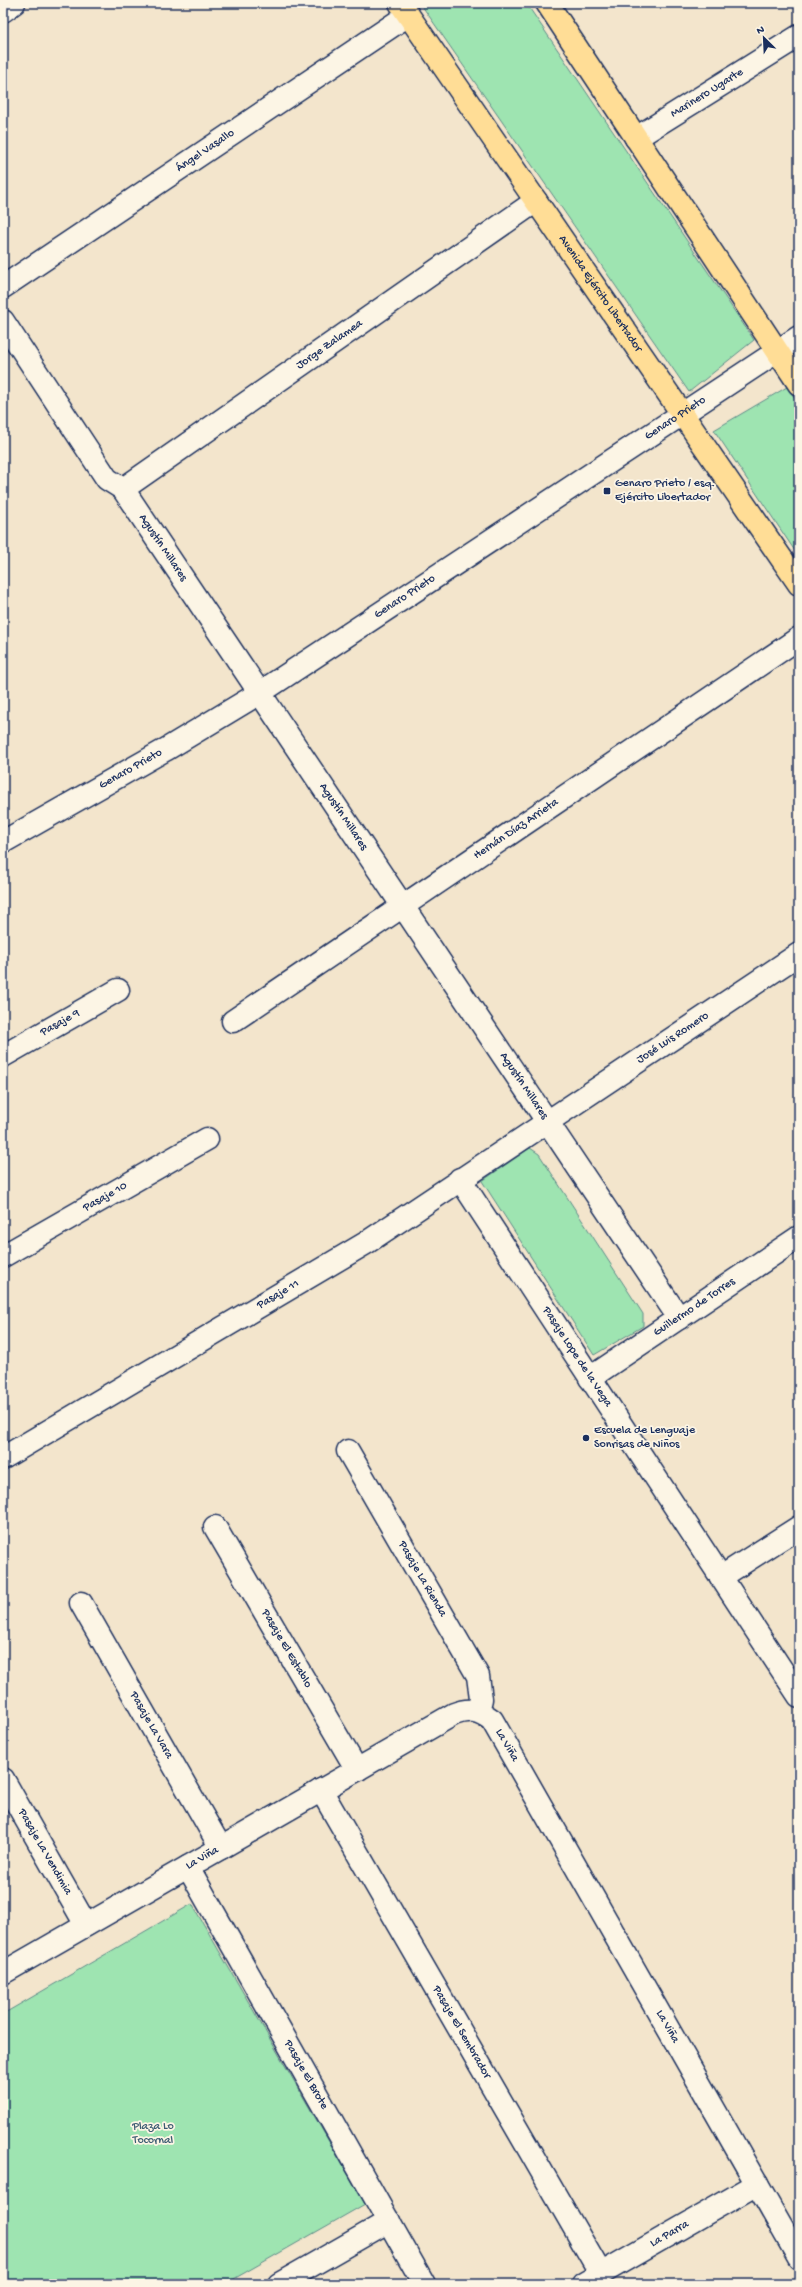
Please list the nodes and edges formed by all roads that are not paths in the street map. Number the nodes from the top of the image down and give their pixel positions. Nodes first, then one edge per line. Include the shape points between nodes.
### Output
1 (14, 3) edge
2 (547, 3) edge
3 (404, 9) edge
4 (3, 11) edge
5 (799, 36) edge
6 (636, 138) junction
7 (536, 201) junction
8 (3, 287) edge
9 (3, 321) edge
10 (799, 337) edge
11 (777, 351) junction
12 (799, 384) edge
13 (683, 415) junction
14 (123, 489) junction
15 (799, 584) edge
16 (799, 638) edge
17 (258, 694) junction
18 (3, 842) edge
19 (402, 907) junction
20 (799, 954) edge
21 (118, 990) dead end
22 (233, 1021) dead end
23 (3, 1056) edge
24 (546, 1122) junction
25 (207, 1139) dead end
26 (460, 1179) junction
27 (799, 1237) edge
28 (3, 1256) edge
29 (679, 1318) junction
30 (590, 1378) junction
31 (348, 1451) dead end
32 (3, 1458) edge
33 (215, 1527) dead end
34 (799, 1527) edge
35 (721, 1577) junction
36 (81, 1603) dead end
37 (799, 1696) edge
38 (478, 1711) junction
39 (357, 1770) junction
40 (3, 1780) edge
41 (321, 1790) junction
42 (221, 1848) junction
43 (188, 1867) junction
44 (86, 1925) junction
45 (3, 1973) edge
46 (757, 2184) junction
47 (389, 2222) junction
48 (799, 2258) edge
49 (592, 2279) edge
50 (279, 2284) edge
51 (424, 2284) edge

1 - 4 street
2 - 6 main road
3 - 7 main road, Avenida Ejército Libertador
3 - 8 street, Ángel Vasallo
5 - 6 street, Marinero Ugarte
6 - 11 main road
7 - 13 main road, Avenida Ejército Libertador
7 - 14 street, Jorge Zalamea
9 - 14 street, Agustín Millares via 107,479
10 - 11 street, Genaro Prieto
11 - 12 main road
11 - 13 street, Genaro Prieto
13 - 15 main road, Avenida Ejército Libertador
13 - 17 street, Genaro Prieto
14 - 17 street, Agustín Millares
16 - 19 street, Hernán Díaz Arrieta
17 - 18 street, Genaro Prieto
17 - 19 street, Agustín Millares
19 - 22 street, Hernán Díaz Arrieta
19 - 24 street, Agustín Millares
20 - 24 street, José Luis Romero
21 - 23 street, Pasaje 9
24 - 26 street, Pasaje 11
24 - 29 street, Agustín Millares
25 - 28 street, Pasaje 10
26 - 30 street, Pasaje Lope de la Vega
26 - 32 street, Pasaje 11 via 366,1243
27 - 29 street, Guillermo de Torres
29 - 30 street, Guillermo de Torres
30 - 35 street, Pasaje Lope de la Vega
31 - 38 street, Pasaje La Rienda via 478,1676 481,1694
33 - 39 street, Pasaje El Establo
34 - 35 street
35 - 37 street, Pasaje Lope de la Vega
36 - 42 street, Pasaje La Vara
38 - 39 street, La Viña via 454,1714
38 - 46 street, La Viña via 492,1720
39 - 41 street, La Viña
40 - 44 street, Pasaje La Vendimia
41 - 42 street, La Viña
41 - 49 street, Pasaje El Sembrador
42 - 43 street, La Viña
43 - 44 street, La Viña
43 - 47 street, Pasaje El Brote
44 - 45 street, La Viña
46 - 48 street, La Viña
46 - 49 street, La Parra
47 - 50 street
47 - 51 street, Pasaje El Brote

